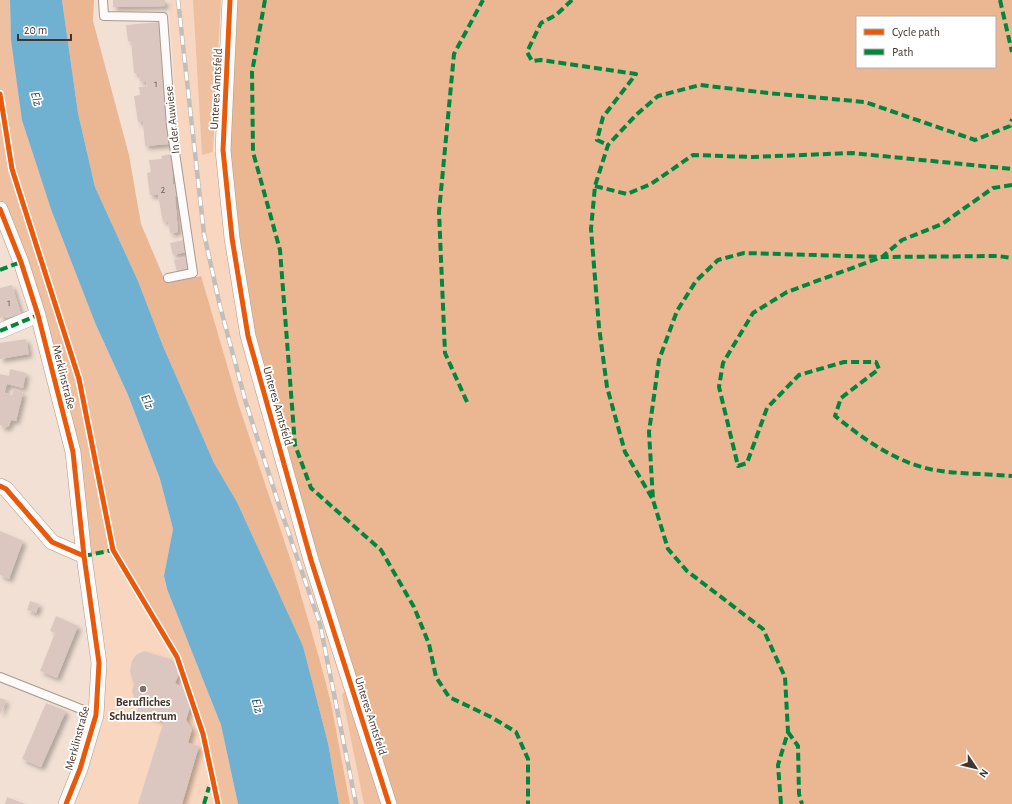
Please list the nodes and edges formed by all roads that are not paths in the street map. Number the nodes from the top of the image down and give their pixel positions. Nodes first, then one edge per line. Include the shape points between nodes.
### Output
1 (103, 0) edge
2 (230, 0) edge
3 (0, 209) edge
4 (168, 278) dead end
5 (38, 315) junction
6 (0, 331) edge
7 (2, 485) edge
8 (84, 556) junction
9 (0, 677) edge
10 (96, 715) junction
11 (66, 804) edge
12 (389, 804) edge

1 - 4 lane, In der Auwiese via 104,16 163,17 171,126 193,273
2 - 12 street, Unteres Amtsfeld via 223,150 232,238 248,336 310,560
3 - 5 street, Merklinstraße
5 - 6 street
5 - 8 street, Merklinstraße via 73,452
7 - 8 street via 52,542
8 - 10 street, Merklinstraße via 99,663
9 - 10 lane
10 - 11 street, Merklinstraße via 80,769

